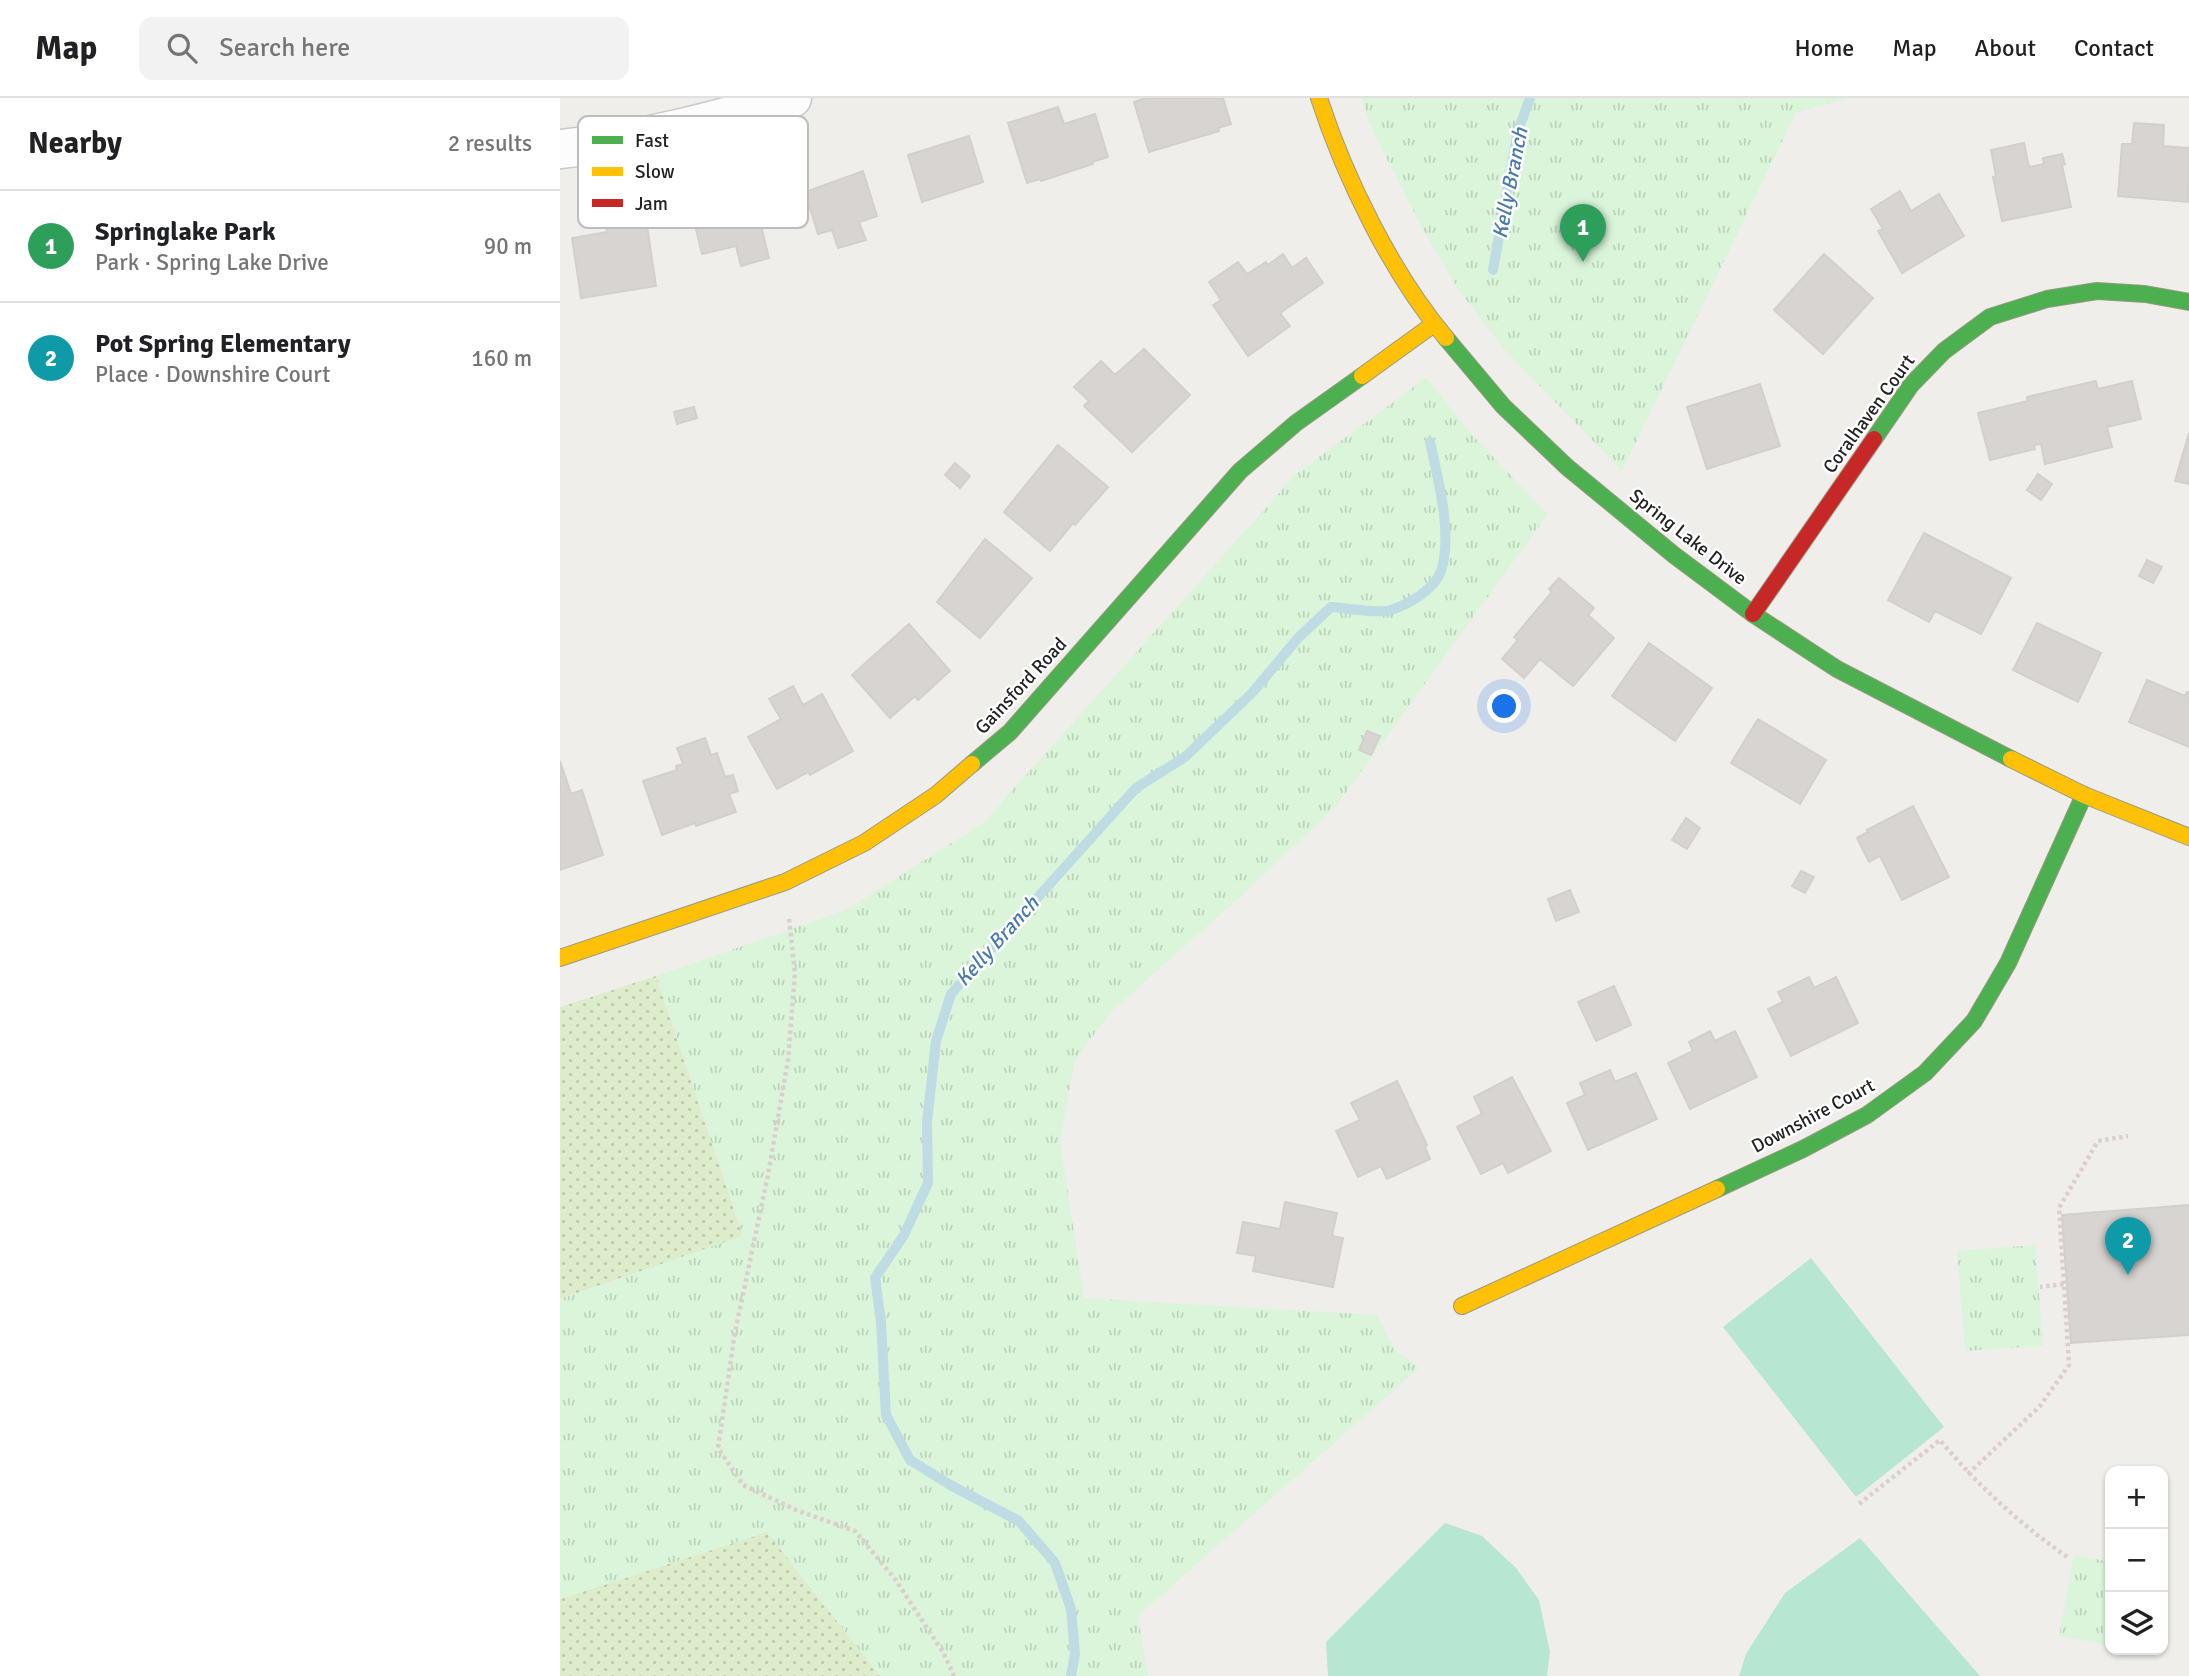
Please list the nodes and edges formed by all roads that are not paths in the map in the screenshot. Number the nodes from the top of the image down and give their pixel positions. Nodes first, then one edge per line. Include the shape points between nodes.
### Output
1 (792, 98) edge
2 (1319, 98) edge
3 (732, 116) edge
4 (578, 147) edge
5 (560, 149) edge
6 (2189, 302) edge
7 (1434, 324) junction
8 (1753, 614) junction
9 (2084, 795) junction
10 (2189, 837) edge
11 (560, 958) edge
12 (1462, 1306) dead end

1 - 3 street
2 - 7 street, Spring Lake Drive via 1333,141 1390,258
4 - 5 street
6 - 8 street, Coralhaven Court via 2097,291 2047,299 1990,317 1944,351 1911,385
7 - 8 street, Spring Lake Drive via 1503,406 1567,467
7 - 11 street, Gainsford Road via 1296,423 1240,471 1010,733 936,795 864,843 785,882
8 - 9 street, Spring Lake Drive via 1837,669
9 - 10 street, Spring Lake Drive
9 - 12 street, Downshire Court via 2008,963 1974,1021 1926,1073 1867,1115 1804,1149

